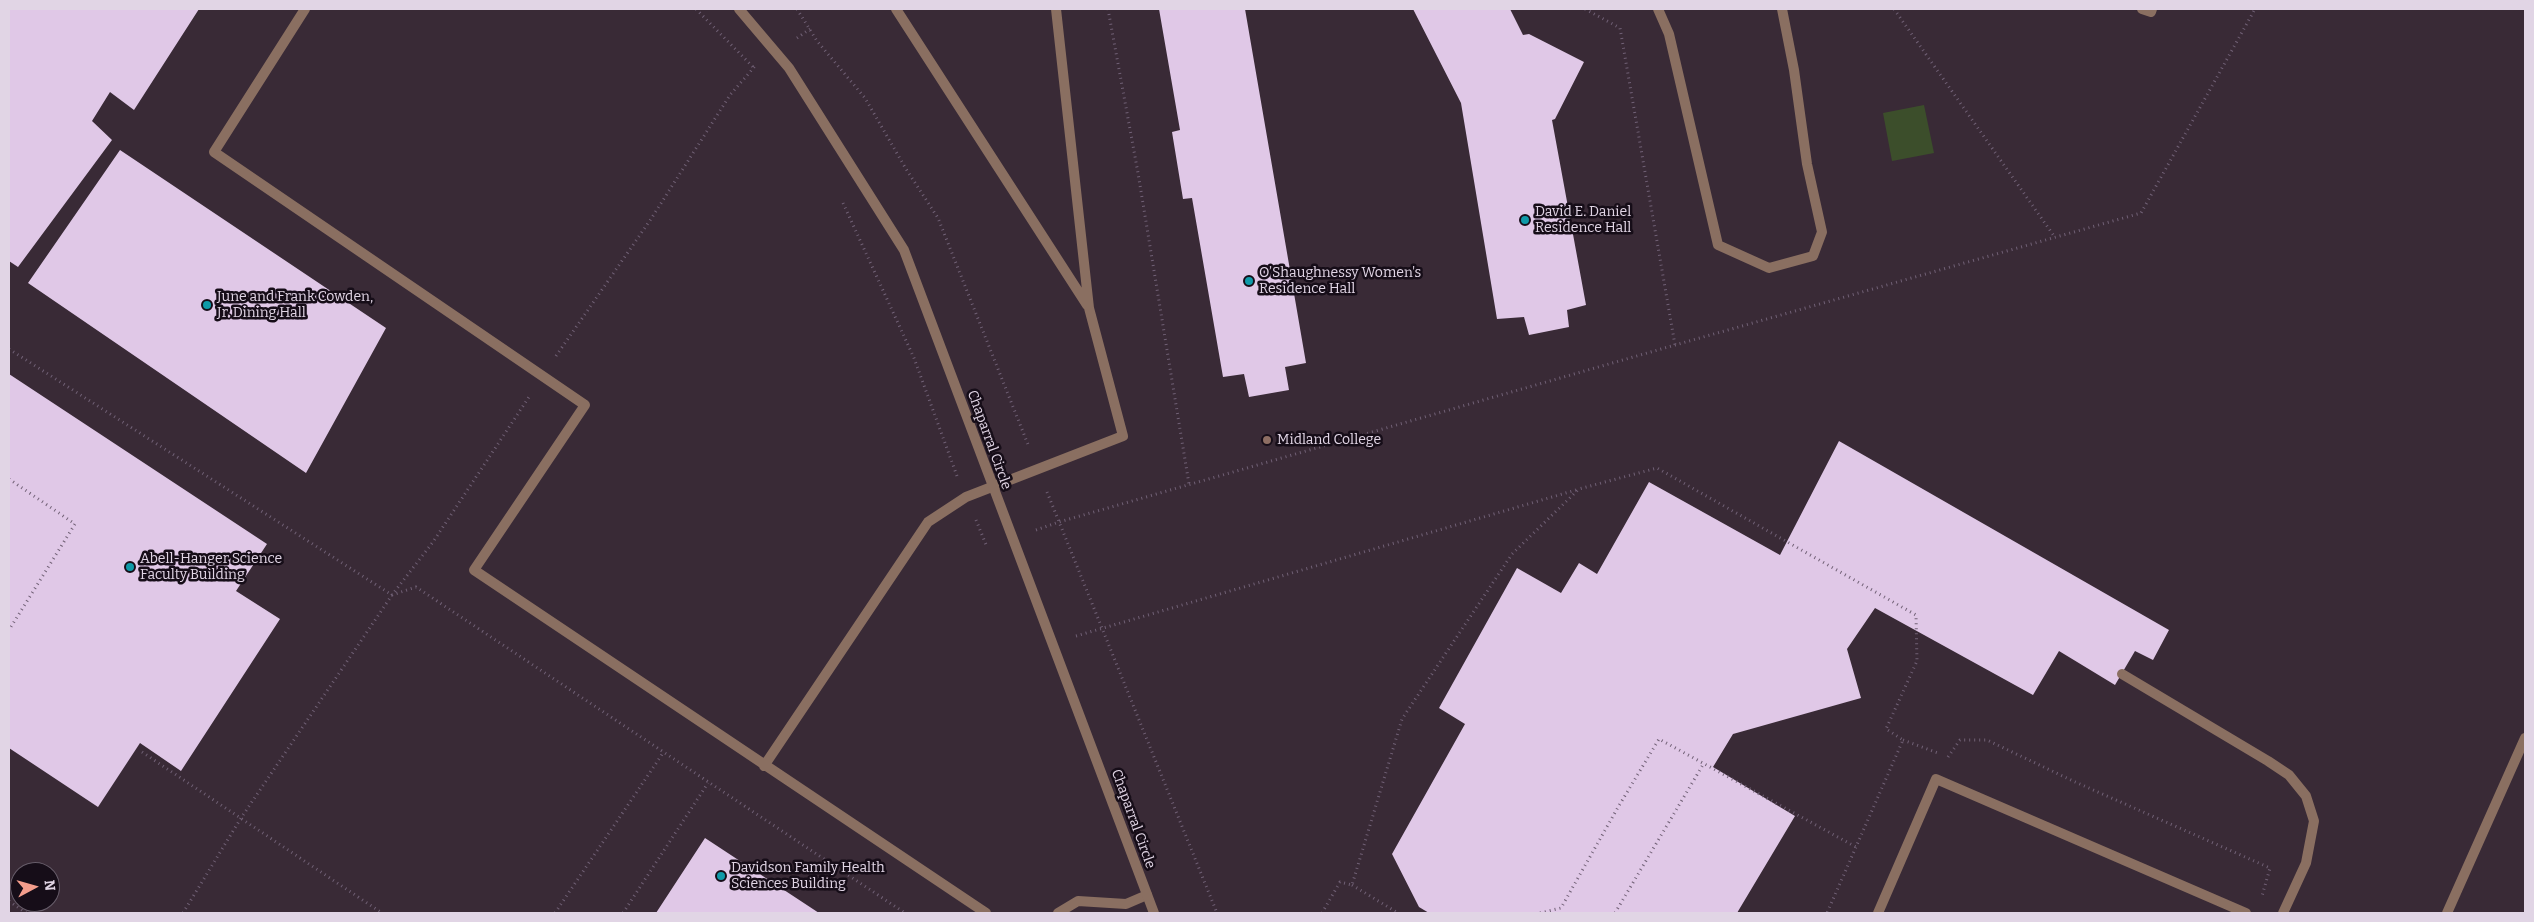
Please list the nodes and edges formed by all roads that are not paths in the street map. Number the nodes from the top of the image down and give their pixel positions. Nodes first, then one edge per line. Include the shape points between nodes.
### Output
1 (305, 9) edge
2 (739, 9) edge
3 (896, 9) edge
4 (1056, 9) edge
5 (1658, 9) edge
6 (1782, 9) edge
7 (2142, 9) edge
8 (2152, 9) edge
9 (1088, 308) junction
10 (992, 489) junction
11 (2122, 674) dead end
12 (2525, 738) edge
13 (764, 766) junction
14 (1147, 895) junction
15 (2284, 911) edge
16 (986, 913) edge
17 (1058, 913) edge
18 (1154, 913) edge
19 (1878, 913) edge
20 (2246, 913) edge
21 (2447, 913) edge

1 - 13 street via 214,152 585,405 474,570
2 - 10 street, Chaparral Circle via 789,68 904,250
3 - 9 street
4 - 9 street
5 - 6 street via 1669,34 1718,245 1769,268 1813,256 1822,232 1807,164
7 - 8 street via 2151,12
9 - 10 street via 1124,436
10 - 13 street via 966,498 928,522
10 - 14 street, Chaparral Circle
11 - 15 street via 2268,760 2289,776 2306,796 2314,822 2306,862
12 - 21 street
13 - 16 street
14 - 17 street via 1126,904 1078,901
14 - 18 street, Chaparral Circle
19 - 20 street via 1936,779

